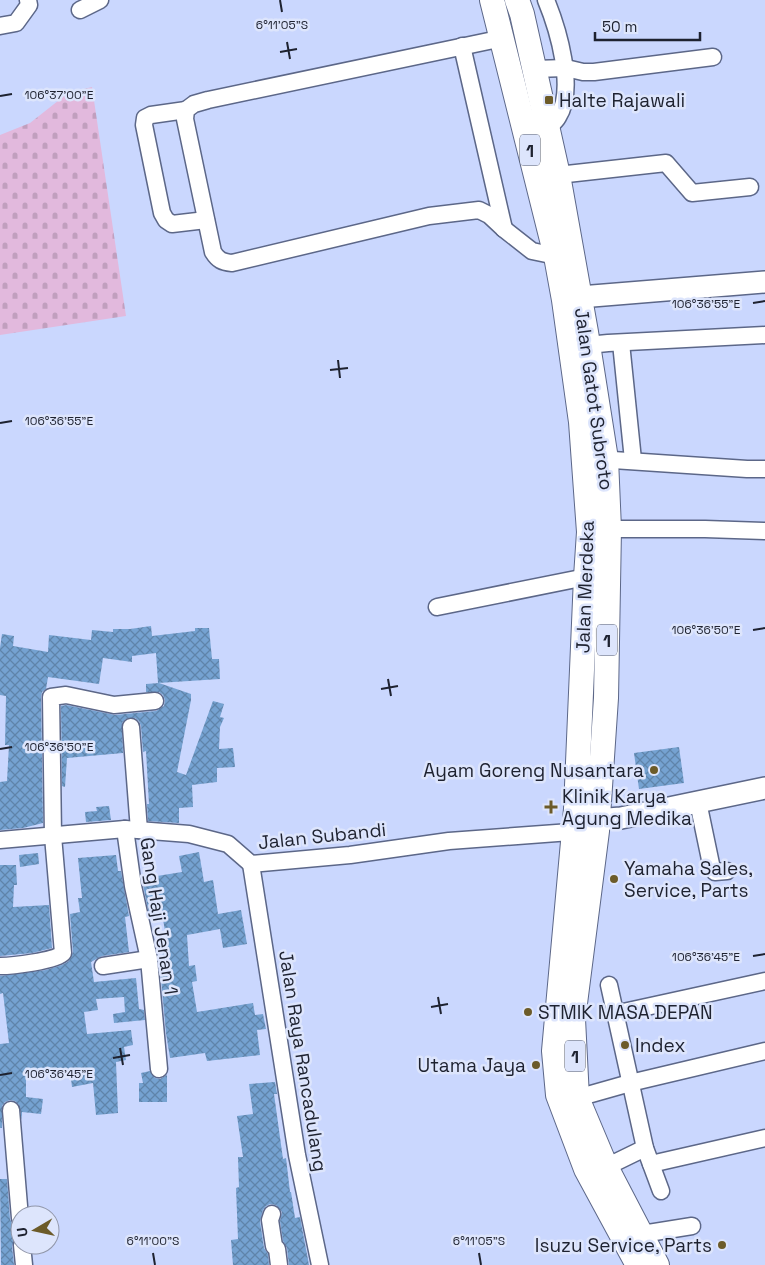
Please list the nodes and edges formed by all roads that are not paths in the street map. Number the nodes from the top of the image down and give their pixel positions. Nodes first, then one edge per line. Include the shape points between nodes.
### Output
1 (28, 0) edge
2 (100, 0) edge
3 (492, 0) edge
4 (517, 0) edge
5 (546, 0) edge
6 (80, 10) dead end
7 (0, 26) edge
8 (503, 38) junction
9 (462, 46) junction
10 (713, 58) dead end
11 (566, 68) junction
12 (534, 69) junction
13 (186, 110) junction
14 (548, 128) junction
15 (558, 175) junction
16 (750, 187) dead end
17 (206, 220) junction
18 (504, 229) junction
19 (556, 256) junction
20 (765, 282) edge
21 (572, 298) junction
22 (765, 335) edge
23 (621, 343) junction
24 (588, 345) junction
25 (583, 458) junction
26 (606, 459) junction
27 (634, 460) junction
28 (765, 469) edge
29 (609, 529) junction
30 (765, 531) edge
31 (586, 576) junction
32 (436, 607) dead end
33 (155, 701) dead end
34 (582, 703) joint
35 (131, 726) dead end
36 (765, 788) edge
37 (698, 802) junction
38 (586, 826) junction
39 (132, 829) junction
40 (53, 836) junction
41 (0, 840) edge
42 (251, 864) junction
43 (727, 871) dead end
44 (149, 958) junction
45 (0, 966) edge
46 (103, 966) dead end
47 (765, 981) edge
48 (609, 984) dead end
49 (614, 1014) junction
50 (765, 1051) edge
51 (159, 1069) dead end
52 (630, 1083) junction
53 (577, 1098) junction
54 (11, 1110) dead end
55 (765, 1138) edge
56 (7, 1146) edge
57 (645, 1148) junction
58 (651, 1164) junction
59 (606, 1167) junction
60 (661, 1191) dead end
61 (18, 1205) edge
62 (272, 1214) dead end
63 (692, 1226) dead end
64 (642, 1234) junction
65 (279, 1265) edge
66 (320, 1265) edge
67 (638, 1265) edge
68 (658, 1265) edge

1 - 7 street via 29,4 16,23
2 - 6 street
3 - 8 highway, Jalan Merdeka / 1
4 - 12 highway, Jalan Gatot Subroto / 1
5 - 11 street
8 - 9 street
8 - 19 highway, Jalan Merdeka / 1
9 - 13 street via 208,100
9 - 18 street
10 - 11 street via 594,72
11 - 12 street
11 - 14 street via 565,96 559,117
12 - 14 highway, Jalan Gatot Subroto / 1
13 - 17 street via 185,119
13 - 17 street via 151,115 145,118 144,125 166,220 172,224
14 - 15 highway, Jalan Gatot Subroto / 1
15 - 16 street via 666,163 692,194
15 - 21 highway, Jalan Gatot Subroto / 1
17 - 18 street via 217,259 232,263 429,216 466,211 479,210
18 - 19 street via 532,251
19 - 21 highway, Jalan Merdeka / 1
20 - 21 main road
21 - 24 highway, Jalan Gatot Subroto / 1
21 - 25 highway, Jalan Merdeka / 1
22 - 23 street
23 - 24 street
23 - 27 street
24 - 26 highway, Jalan Gatot Subroto / 1
25 - 26 street
25 - 31 highway, Jalan Merdeka / 1 via 589,532
26 - 27 street
26 - 29 highway, Jalan Gatot Subroto / 1
27 - 28 street
29 - 30 street
29 - 38 highway, Jalan Gatot Subroto / 1 via 606,698
31 - 32 street
31 - 34 highway, Jalan Merdeka / 1
33 - 40 street via 114,704 66,695 51,697
34 - 38 highway, Jalan Gatot Subroto / 1
35 - 39 street, Gang Haji Jenan 1
36 - 37 main road
37 - 38 main road
37 - 43 street via 712,869
38 - 42 street, Jalan Subandi
38 - 53 highway, Jalan Gatot Subroto / 1 via 573,1019
38 - 67 highway, Jalan Gatot Subroto / 1 via 554,1051 558,1095 586,1169
39 - 40 street, Jalan Subandi
39 - 42 street, Jalan Subandi via 189,834 228,844
39 - 44 street, Gang Haji Jenan 1 via 133,886
40 - 41 street, Jalan Subandi
40 - 45 street via 62,955 16,966
42 - 66 street, Jalan Raya Rancadulang via 297,1155
44 - 46 street
44 - 51 street, Gang Haji Jenan 1
47 - 49 street
48 - 49 street
49 - 52 street
50 - 52 street
52 - 53 street
52 - 57 street
53 - 59 highway, Jalan Gatot Subroto / 1
54 - 56 street
55 - 58 street
56 - 61 street
57 - 58 street
57 - 59 street
58 - 60 street
59 - 64 highway, Jalan Gatot Subroto / 1
62 - 65 street via 270,1220
63 - 64 street
64 - 68 highway, Jalan Gatot Subroto / 1

